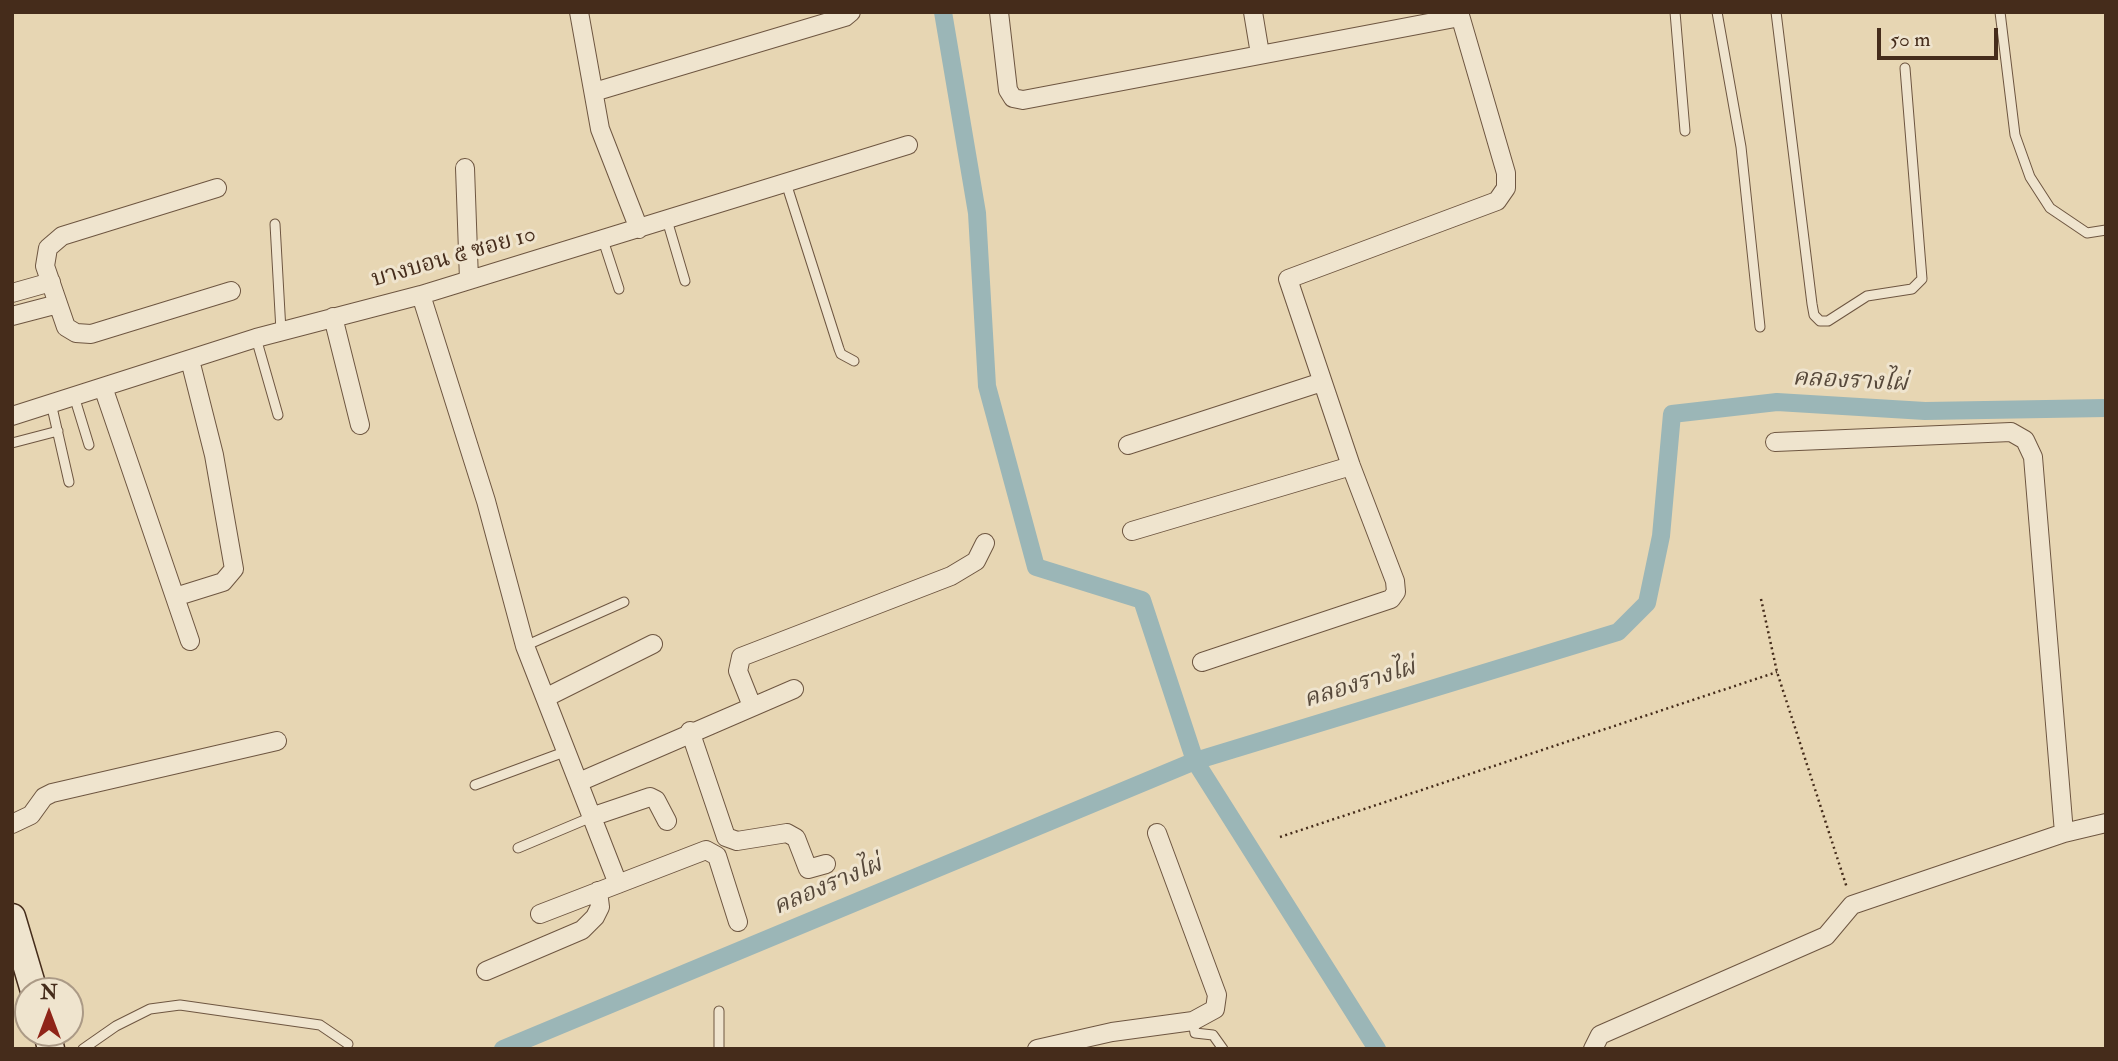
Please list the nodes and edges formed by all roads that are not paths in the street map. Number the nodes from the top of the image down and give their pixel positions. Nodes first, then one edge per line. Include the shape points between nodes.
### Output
1 (579, 12) edge
2 (851, 12) edge
3 (999, 12) edge
4 (1253, 12) edge
5 (1675, 12) edge
6 (1717, 12) edge
7 (1776, 12) edge
8 (2000, 12) edge
9 (1460, 15) edge
10 (1426, 18) edge
11 (1260, 54) junction
12 (1905, 68) dead end
13 (594, 92) junction
14 (1685, 131) dead end
15 (908, 145) dead end
16 (466, 168) dead end
17 (786, 183) junction
18 (217, 188) dead end
19 (667, 220) junction
20 (275, 224) dead end
21 (639, 229) junction
22 (2106, 230) edge
23 (603, 240) junction
24 (469, 280) junction
25 (685, 281) dead end
26 (51, 282) junction
27 (619, 289) dead end
28 (231, 291) dead end
29 (12, 293) edge
30 (421, 295) junction
31 (58, 304) junction
32 (12, 316) edge
33 (333, 317) junction
34 (1760, 327) dead end
35 (281, 331) junction
36 (256, 338) junction
37 (190, 360) junction
38 (854, 360) dead end
39 (1322, 382) junction
40 (103, 387) junction
41 (74, 396) junction
42 (51, 403) junction
43 (278, 415) dead end
44 (12, 416) edge
45 (360, 425) dead end
46 (58, 431) junction
47 (1775, 442) dead end
48 (12, 443) edge
49 (89, 445) dead end
50 (1128, 445) dead end
51 (1351, 466) junction
52 (69, 482) dead end
53 (1132, 531) dead end
54 (985, 543) dead end
55 (175, 597) junction
56 (624, 602) dead end
57 (190, 641) dead end
58 (653, 644) dead end
59 (524, 646) junction
60 (1202, 662) dead end
61 (794, 689) dead end
62 (547, 697) junction
63 (752, 706) junction
64 (690, 732) junction
65 (277, 741) dead end
66 (567, 751) junction
67 (579, 782) junction
68 (475, 785) dead end
69 (594, 817) junction
70 (667, 821) dead end
71 (2106, 823) edge
72 (12, 824) edge
73 (1157, 833) dead end
74 (2064, 833) junction
75 (518, 848) dead end
76 (826, 864) dead end
77 (618, 884) junction
78 (598, 891) junction
79 (541, 914) dead end
80 (12, 917) edge
81 (738, 922) dead end
82 (486, 971) dead end
83 (30, 977) edge
84 (719, 1011) dead end
85 (1193, 1021) junction
86 (348, 1044) dead end
87 (83, 1049) edge
88 (719, 1049) edge
89 (1037, 1049) edge
90 (1223, 1049) edge
91 (1593, 1049) edge

1 - 13 street
2 - 13 street
3 - 11 street via 1008,90 1013,98 1023,100
4 - 11 street
5 - 14 lane
6 - 34 lane via 1741,147
7 - 12 lane via 1812,304 1820,321 1828,321 1867,296 1912,289 1922,279
8 - 22 lane via 2015,135 2030,177 2050,208 2087,233
9 - 10 street
9 - 39 street via 1506,173 1506,188 1497,201 1288,279
10 - 11 street
13 - 21 street via 600,130
15 - 17 street, บางบอน ๕ ซอย 10
16 - 24 street
17 - 19 street, บางบอน ๕ ซอย 10
17 - 38 lane via 839,349
18 - 26 street via 62,236 48,248 46,266
19 - 21 street, บางบอน ๕ ซอย 10
19 - 25 lane
20 - 35 lane
21 - 23 street, บางบอน ๕ ซอย 10
23 - 24 street, บางบอน ๕ ซอย 10
23 - 27 lane
24 - 30 street, บางบอน ๕ ซอย 10
26 - 29 street
26 - 31 street
28 - 31 street via 91,334 66,327
30 - 33 street, บางบอน ๕ ซอย 10
30 - 59 street via 486,501
31 - 32 street
33 - 35 street, บางบอน ๕ ซอย 10
33 - 45 street
35 - 36 street, บางบอน ๕ ซอย 10
36 - 37 street, บางบอน ๕ ซอย 10
36 - 43 lane
37 - 40 street, บางบอน ๕ ซอย 10
37 - 55 street via 214,456 234,569 223,582
39 - 50 street
39 - 51 street
40 - 41 street, บางบอน ๕ ซอย 10
40 - 55 street
41 - 42 street, บางบอน ๕ ซอย 10
41 - 49 lane
42 - 44 street, บางบอน ๕ ซอย 10
42 - 46 lane
46 - 48 lane
46 - 52 lane
47 - 74 street via 2011,432 2025,440 2033,457
51 - 53 street
51 - 60 street via 1395,581 1391,599
54 - 63 street via 976,561 951,576 741,657 738,671
55 - 57 street
56 - 59 lane
58 - 62 street
59 - 62 street
61 - 63 street
62 - 66 street
63 - 64 street
64 - 67 street
64 - 76 street via 726,837 737,841 787,833 796,838 808,869
65 - 72 street via 52,793 30,816
66 - 67 street
66 - 68 lane
67 - 69 street
69 - 70 street via 650,797
69 - 75 lane
69 - 77 street
71 - 74 street
73 - 85 street via 1217,995 1216,1009
74 - 91 street via 1852,905 1826,936 1600,1035
77 - 78 street
77 - 81 street via 699,852 713,851
78 - 79 street
78 - 82 street via 600,907 582,930
80 - 83 street
84 - 88 lane
85 - 89 street
85 - 90 lane via 1195,1033 1213,1035
86 - 87 lane via 320,1025 180,1005 150,1009

